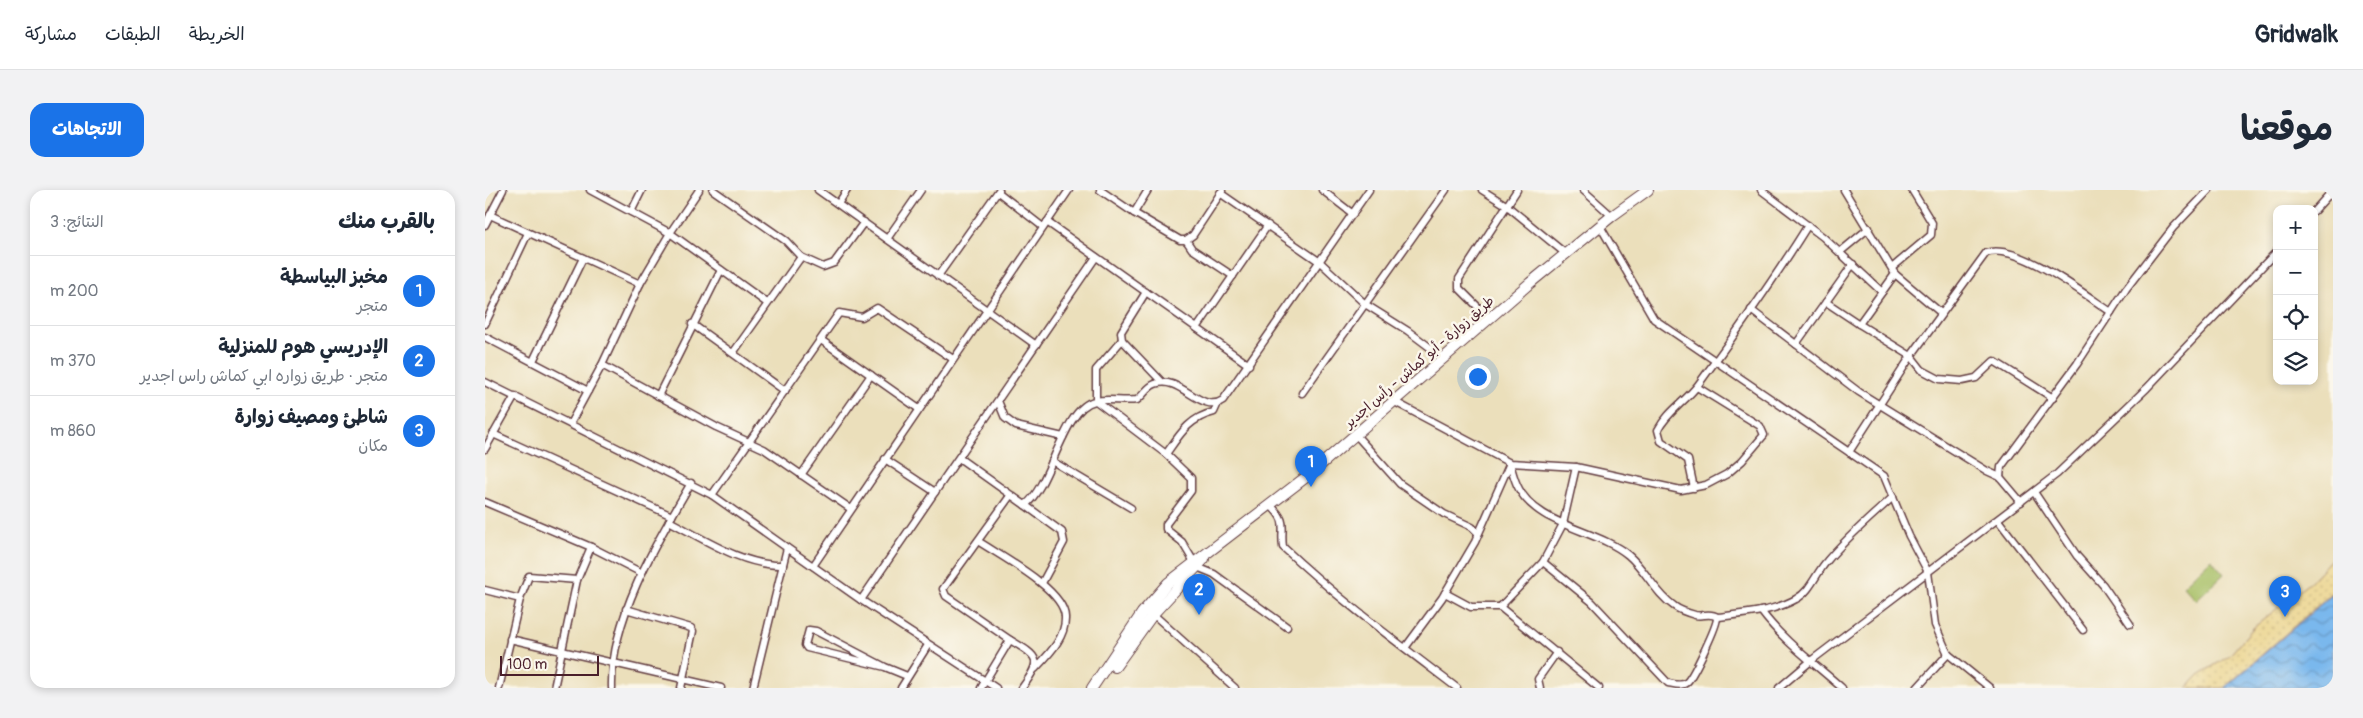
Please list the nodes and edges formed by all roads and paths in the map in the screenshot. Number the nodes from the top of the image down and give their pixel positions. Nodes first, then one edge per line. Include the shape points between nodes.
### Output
1 (503, 190) edge
2 (590, 190) edge
3 (642, 190) edge
4 (699, 190) edge
5 (713, 190) edge
6 (818, 190) edge
7 (847, 190) edge
8 (921, 190) edge
9 (1069, 190) edge
10 (1100, 190) edge
11 (1148, 190) edge
12 (1322, 190) edge
13 (1369, 190) edge
14 (1446, 190) edge
15 (1483, 190) edge
16 (1517, 190) edge
17 (1583, 190) edge
18 (1648, 190) edge
19 (1761, 190) edge
20 (1844, 190) edge
21 (1911, 190) edge
22 (2209, 190) edge
23 (2333, 190) edge
24 (998, 191) edge
25 (1221, 192) edge
26 (838, 204) junction
27 (1506, 205) junction
28 (2318, 206) edge
29 (631, 212) junction
30 (1134, 213) junction
31 (1353, 214) junction
32 (490, 215) junction
33 (1612, 216) junction
34 (864, 222) junction
35 (1045, 224) junction
36 (485, 225) edge
37 (1268, 225) junction
38 (1808, 225) junction
39 (1600, 226) junction
40 (1869, 228) junction
41 (528, 233) junction
42 (670, 233) junction
43 (887, 239) junction
44 (1186, 240) junction
45 (1841, 252) junction
46 (1566, 254) junction
47 (2273, 255) edge
48 (801, 257) junction
49 (1096, 257) junction
50 (583, 258) junction
51 (1320, 262) junction
52 (1853, 264) junction
53 (721, 270) junction
54 (1894, 270) junction
55 (938, 276) junction
56 (1233, 276) junction
57 (640, 284) junction
58 (1146, 292) junction
59 (1882, 292) junction
60 (1826, 302) junction
61 (767, 303) junction
62 (1365, 304) junction
63 (986, 310) junction
64 (1751, 310) junction
65 (2111, 312) junction
66 (1941, 314) junction
67 (1490, 319) junction
68 (485, 324) edge
69 (692, 324) junction
70 (1859, 324) junction
71 (1197, 328) junction
72 (485, 337) edge
73 (821, 340) junction
74 (1122, 340) junction
75 (1796, 344) junction
76 (1036, 345) junction
77 (733, 353) junction
78 (1911, 356) junction
79 (1444, 358) junction
80 (953, 359) junction
81 (1715, 360) junction
82 (533, 361) junction
83 (602, 365) junction
84 (1249, 365) junction
85 (871, 375) junction
86 (485, 382) edge
87 (1162, 382) junction
88 (1697, 387) junction
89 (588, 391) junction
90 (785, 391) junction
91 (1302, 393) dead end
92 (515, 396) junction
93 (658, 396) junction
94 (2053, 398) junction
95 (998, 401) junction
96 (1096, 401) junction
97 (1395, 402) junction
98 (1218, 403) junction
99 (1879, 405) junction
100 (919, 409) junction
101 (570, 424) junction
102 (493, 434) junction
103 (1356, 435) junction
104 (1063, 437) junction
105 (749, 442) junction
106 (485, 449) edge
107 (1849, 452) junction
108 (1166, 454) junction
109 (959, 458) junction
110 (885, 459) junction
111 (1052, 461) junction
112 (1510, 464) junction
113 (1576, 467) junction
114 (801, 474) junction
115 (2000, 476) junction
116 (691, 483) junction
117 (1694, 488) junction
118 (935, 492) junction
119 (2034, 492) junction
120 (713, 495) junction
121 (1010, 496) junction
122 (1893, 496) junction
123 (485, 502) edge
124 (2021, 502) junction
125 (1025, 505) junction
126 (1271, 506) junction
127 (1131, 508) dead end
128 (851, 509) junction
129 (671, 519) junction
130 (1998, 520) junction
131 (1563, 524) junction
132 (1478, 533) junction
133 (978, 541) junction
134 (591, 547) junction
135 (787, 548) junction
136 (1543, 562) junction
137 (783, 565) junction
138 (1195, 565) junction
139 (813, 566) junction
140 (1928, 572) junction
141 (642, 573) junction
142 (577, 580) junction
143 (1042, 583) junction
144 (1171, 586) junction
145 (485, 590) edge
146 (1445, 592) junction
147 (520, 599) junction
148 (861, 600) junction
149 (1501, 607) junction
150 (627, 609) junction
151 (1761, 611) junction
152 (1153, 614) junction
153 (1717, 617) junction
154 (2130, 624) dead end
155 (1287, 627) dead end
156 (2083, 630) dead end
157 (510, 639) junction
158 (1010, 640) junction
159 (928, 645) junction
160 (1405, 648) junction
161 (562, 649) junction
162 (1557, 652) junction
163 (1948, 654) junction
164 (1812, 660) junction
165 (614, 662) junction
166 (885, 667) junction
167 (1035, 669) junction
168 (907, 676) junction
169 (684, 679) junction
170 (984, 680) junction
171 (499, 688) edge
172 (554, 688) edge
173 (612, 688) edge
174 (681, 688) edge
175 (721, 688) edge
176 (753, 688) edge
177 (901, 688) edge
178 (981, 688) edge
179 (996, 688) edge
180 (1022, 688) edge
181 (1092, 688) edge
182 (1100, 688) edge
183 (1235, 688) edge
184 (1457, 688) edge
185 (1540, 688) edge
186 (1599, 688) edge
187 (1779, 688) edge
188 (1842, 688) edge
189 (1917, 688) edge
190 (1989, 688) edge

1 - 32 street
2 - 29 street
3 - 29 street
4 - 42 street
5 - 48 street via 786,241
6 - 26 street
7 - 26 street
8 - 43 street
9 - 35 street
10 - 30 street
11 - 30 street
12 - 31 street
13 - 31 street
14 - 62 street
15 - 27 street
16 - 27 street
17 - 33 street
18 - 33 main road, طريق زوارة - أبو كماش - رأس اجدير
19 - 38 street
20 - 40 street
21 - 54 street via 1933,229 1931,235
22 - 65 street via 2173,228
23 - 28 street
24 - 35 street
24 - 55 street
25 - 37 street
25 - 44 street via 1193,235
26 - 34 street
27 - 46 street
27 - 67 street via 1458,285 1466,298
29 - 42 street
30 - 44 street via 1180,240
31 - 51 street
32 - 36 street
32 - 41 street
33 - 39 main road, طريق زوارة - أبو كماش - رأس اجدير
34 - 43 street
34 - 48 street via 828,267
35 - 49 street
35 - 63 street
37 - 51 street
37 - 56 street
38 - 45 street
38 - 64 street
39 - 46 main road, طريق زوارة - أبو كماش - رأس اجدير
39 - 81 street via 1654,319
40 - 45 street
40 - 54 street
41 - 50 street
41 - 68 street
42 - 53 street
42 - 57 street
43 - 55 street
44 - 56 street via 1192,249
45 - 52 street
46 - 67 main road, طريق زوارة - أبو كماش - رأس اجدير
47 - 119 street via 2147,388
48 - 61 street
49 - 58 street
49 - 76 street
50 - 57 street
50 - 82 street
51 - 62 street
51 - 84 street
52 - 59 street
52 - 60 street
53 - 61 street
53 - 69 street
54 - 59 street
54 - 66 street
55 - 63 street
56 - 71 street
57 - 83 street
58 - 71 street
58 - 74 street via 1121,332
59 - 70 street
60 - 70 street
60 - 75 street
61 - 77 street
62 - 79 street via 1408,330
62 - 91 street
63 - 76 street
63 - 80 street
64 - 75 street
64 - 81 street
65 - 66 street via 2029,259 2012,252 1994,250 1982,256
65 - 94 street
66 - 78 street
67 - 79 main road, طريق زوارة - أبو كماش - رأس اجدير
69 - 77 street
69 - 93 street
70 - 78 street
71 - 84 street
72 - 82 street
73 - 80 street via 839,313 862,316 877,308
73 - 85 street
73 - 90 street
74 - 87 street
74 - 96 street via 1095,370
75 - 99 street
76 - 95 street
77 - 90 street
78 - 94 street via 1922,370 1939,379 1962,381 1976,378 1994,361
78 - 99 street
79 - 97 main road, طريق زوارة - أبو كماش - رأس اجدير
80 - 100 street
81 - 88 street
81 - 107 street
82 - 89 street
83 - 89 street
83 - 93 street
84 - 98 street
85 - 100 street
85 - 114 street
86 - 92 street
87 - 96 street via 1154,384 1137,400
87 - 98 street via 1177,385 1210,404
88 - 117 street via 1663,421 1658,435 1661,441 1688,460
88 - 117 street via 1760,426 1764,436 1727,474
89 - 101 street
90 - 105 street
92 - 101 street
92 - 102 street
93 - 105 street
94 - 115 street via 2001,467
95 - 104 street via 1005,418 1016,426
95 - 109 street
96 - 104 street via 1082,409
96 - 108 street
97 - 103 main road, طريق زوارة - أبو كماش - رأس اجدير
97 - 112 street
98 - 108 street via 1214,412 1202,414 1185,425
99 - 107 street
99 - 115 street
100 - 110 street
101 - 116 street
102 - 106 street
102 - 129 street
103 - 126 main road, طريق زوارة - أبو كماش - رأس اجدير
103 - 132 street via 1400,484
104 - 111 street
105 - 114 street
105 - 120 street
107 - 122 street via 1884,476
108 - 138 street via 1191,478 1191,491 1166,524 1167,530 1182,542
109 - 118 street
109 - 121 street
110 - 118 street
110 - 128 street
111 - 125 street
111 - 127 street
112 - 113 street
112 - 131 street via 1518,487 1531,503
112 - 132 street
113 - 117 street via 1681,490
113 - 131 street
114 - 128 street
115 - 124 street
116 - 120 street
116 - 129 street
118 - 148 street
119 - 124 street
119 - 154 street via 2077,556 2103,585
120 - 135 street
121 - 125 street
121 - 133 street
122 - 140 street
122 - 151 street via 1832,555 1812,585 1796,599
123 - 134 street
124 - 130 street
125 - 143 street via 1062,532 1064,542
126 - 138 main road, طريق زوارة - أبو كماش - رأس اجدير
126 - 160 street via 1284,524 1283,547
128 - 139 street
129 - 137 street via 750,560
129 - 141 street
130 - 140 street
130 - 156 street
131 - 136 street
131 - 153 street via 1601,538 1628,555 1675,607 1697,615
132 - 146 street
133 - 143 street
133 - 158 street via 944,586 943,593
134 - 141 street
134 - 142 street
135 - 137 street
135 - 139 street
136 - 149 street
136 - 153 street via 1591,602 1668,683 1679,685 1687,682 1713,635
137 - 176 street
138 - 144 main road, طريق زوارة - أبو كماش - رأس اجدير
138 - 155 street via 1214,574
139 - 148 street
140 - 163 street via 1935,625
140 - 164 street
141 - 150 street
142 - 147 street via 529,576
142 - 161 street
143 - 167 street via 1063,605 1065,618 1055,647
144 - 152 main road
144 - 181 main road via 1142,613
145 - 147 street
146 - 149 street via 1471,607
146 - 160 street
147 - 157 street
148 - 159 street
149 - 162 street
150 - 165 street
150 - 169 street via 691,628
151 - 153 street
151 - 164 street via 1791,645
152 - 182 main road
152 - 183 street
157 - 161 street
157 - 171 street
158 - 167 street via 1035,656
158 - 170 street
159 - 168 street
159 - 170 street
160 - 184 street
161 - 165 street
161 - 172 street
162 - 185 street via 1538,679
162 - 186 street
163 - 189 street
163 - 190 street
164 - 187 street
164 - 188 street
165 - 169 street
165 - 173 street
166 - 166 street via 807,648 809,630 815,631
166 - 168 street
167 - 180 street
168 - 177 street
169 - 174 street
169 - 175 street
170 - 178 street
170 - 179 street

